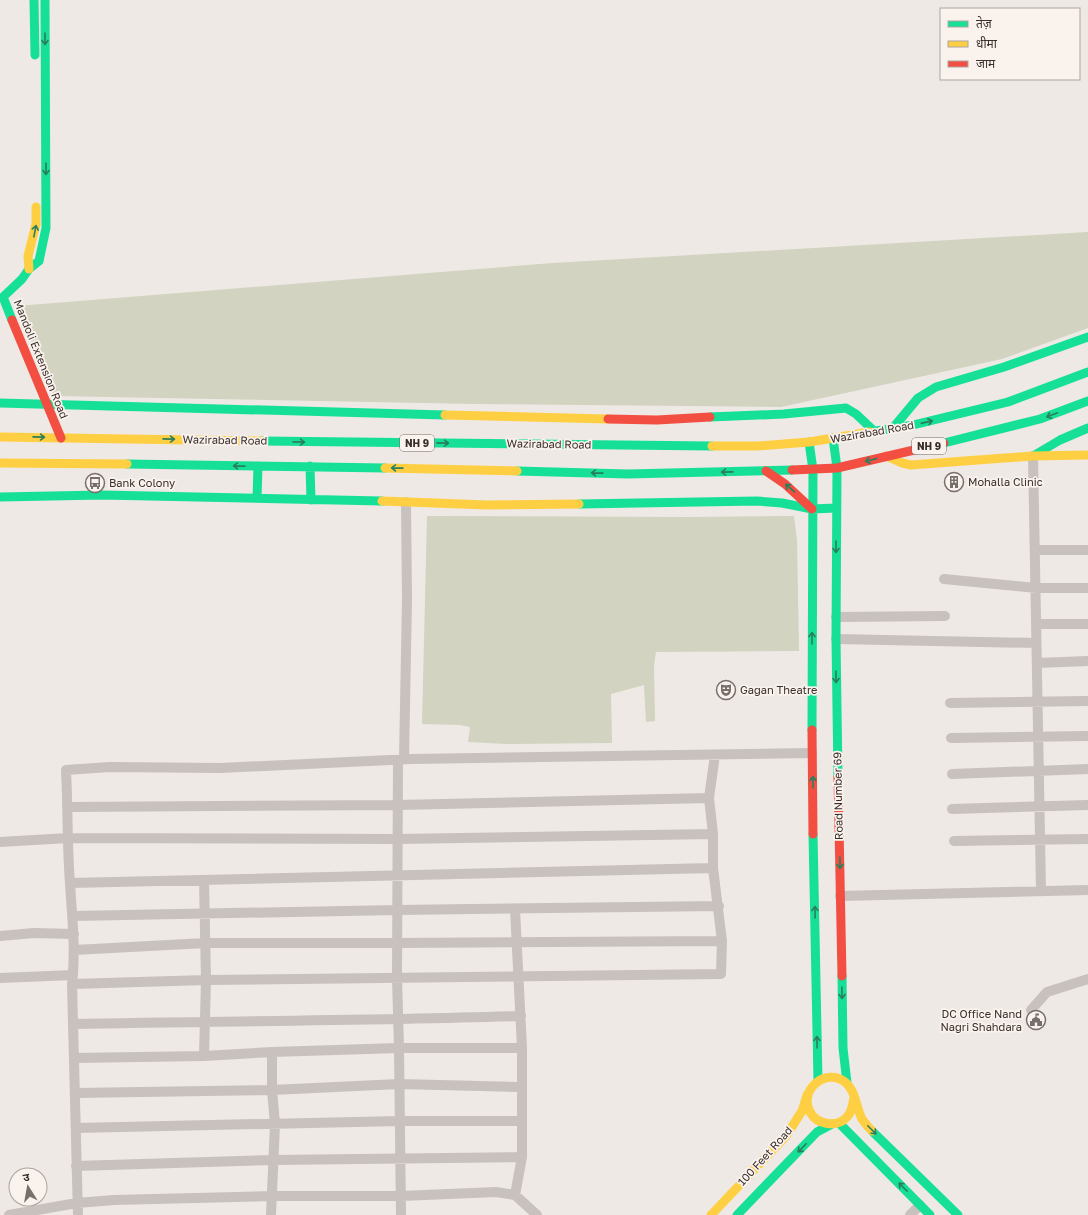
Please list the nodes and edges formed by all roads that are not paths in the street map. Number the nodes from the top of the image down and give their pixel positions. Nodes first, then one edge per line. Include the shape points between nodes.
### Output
1 (34, 0) edge
2 (45, 0) edge
3 (35, 60) dead end
4 (36, 201) dead end
5 (29, 269) junction
6 (1, 294) edge
7 (1088, 337) edge
8 (1088, 372) edge
9 (1088, 401) edge
10 (0, 403) edge
11 (46, 404) junction
12 (893, 428) junction
13 (1088, 428) edge
14 (874, 431) junction
15 (0, 436) edge
16 (61, 438) junction
17 (833, 438) junction
18 (809, 442) junction
19 (1088, 455) edge
20 (886, 456) junction
21 (1033, 456) junction
22 (0, 463) edge
23 (258, 466) junction
24 (310, 466) junction
25 (837, 468) junction
26 (813, 470) junction
27 (766, 471) junction
28 (0, 497) edge
29 (257, 498) junction
30 (311, 500) junction
31 (406, 502) junction
32 (836, 508) junction
33 (812, 509) junction
34 (1035, 550) junction
35 (1088, 550) edge
36 (944, 579) dead end
37 (1036, 588) junction
38 (1088, 588) edge
39 (945, 616) dead end
40 (836, 617) junction
41 (1036, 624) junction
42 (1088, 624) edge
43 (836, 639) junction
44 (1036, 643) junction
45 (1088, 661) edge
46 (1037, 663) junction
47 (1038, 701) junction
48 (1088, 701) edge
49 (950, 703) dead end
50 (1088, 736) edge
51 (1038, 737) junction
52 (951, 738) dead end
53 (812, 753) junction
54 (715, 755) junction
55 (401, 759) junction
56 (1088, 769) edge
57 (1039, 771) junction
58 (952, 774) dead end
59 (709, 798) junction
60 (398, 805) junction
61 (1088, 805) edge
62 (1040, 806) junction
63 (68, 807) junction
64 (952, 809) dead end
65 (713, 834) junction
66 (68, 838) junction
67 (398, 839) junction
68 (1088, 839) edge
69 (1040, 840) junction
70 (954, 841) dead end
71 (0, 842) edge
72 (714, 868) junction
73 (397, 876) junction
74 (204, 880) junction
75 (70, 884) junction
76 (1088, 890) edge
77 (1041, 891) junction
78 (840, 896) junction
79 (719, 906) junction
80 (515, 909) junction
81 (397, 910) junction
82 (205, 914) junction
83 (73, 916) junction
84 (74, 934) junction
85 (0, 936) edge
86 (722, 941) junction
87 (206, 943) junction
88 (397, 943) junction
89 (517, 943) junction
90 (74, 950) junction
91 (519, 976) junction
92 (0, 978) edge
93 (397, 978) junction
94 (1088, 979) edge
95 (72, 980) junction
96 (206, 980) junction
97 (1031, 1010) dead end
98 (521, 1016) junction
99 (398, 1020) junction
100 (205, 1021) junction
101 (73, 1024) junction
102 (399, 1048) junction
103 (522, 1048) junction
104 (272, 1052) junction
105 (204, 1056) junction
106 (74, 1058) junction
107 (818, 1081) junction
108 (847, 1083) junction
109 (399, 1084) junction
110 (521, 1087) junction
111 (272, 1090) junction
112 (809, 1091) junction
113 (75, 1093) junction
114 (854, 1096) junction
115 (522, 1121) junction
116 (400, 1122) junction
117 (275, 1124) junction
118 (835, 1124) junction
119 (76, 1128) junction
120 (522, 1157) junction
121 (400, 1158) junction
122 (274, 1160) junction
123 (76, 1166) junction
124 (515, 1195) junction
125 (272, 1196) junction
126 (401, 1196) junction
127 (77, 1202) junction
128 (920, 1205) junction
129 (9, 1215) edge
130 (78, 1215) edge
131 (271, 1215) edge
132 (401, 1215) edge
133 (537, 1215) edge
134 (711, 1215) edge
135 (737, 1215) edge
136 (910, 1215) edge
137 (930, 1215) edge
138 (958, 1215) edge

1 - 3 main road
2 -> 5 main road via 46,228 39,261
5 -> 4 main road via 28,256 36,224
5 - 6 main road via 22,280
6 - 11 main road, Mandoli Extension Road
7 - 12 main road via 1004,367 936,387 918,398
12 -> 8 main road, Wazirabad Road / NH 9 via 1008,402
9 -> 20 main road, NH 9 via 1040,420
10 - 11 main road
11 - 14 main road via 658,420 784,414 846,408
11 - 16 main road, Mandoli Extension Road
12 - 14 main road, Wazirabad Road / NH 9
13 - 21 main road via 1062,438
14 - 17 main road, Wazirabad Road / NH 9
15 -> 16 main road, Wazirabad Road / NH 9
16 -> 18 main road, Wazirabad Road / NH 9 via 671,446 758,446
17 - 18 main road, Wazirabad Road / NH 9
17 - 25 main road, Road Number 69
18 - 26 main road
19 - 21 main road
20 - 21 main road via 911,464
20 -> 25 main road, NH 9
21 - 34 street
23 -> 22 main road, NH 9
23 - 24 main road, NH 9
23 - 29 main road
27 -> 24 main road, NH 9 via 628,474
24 - 30 main road
25 - 26 main road, NH 9
25 - 32 main road, Road Number 69
26 - 27 main road, NH 9
26 - 33 main road
33 -> 27 main road via 787,485
28 - 29 main road via 102,495
29 - 30 main road
30 - 31 main road
31 - 33 main road via 487,505 757,501
31 - 55 street via 407,599
32 - 33 main road
32 -> 40 main road, Road Number 69
53 -> 33 main road
34 - 35 street
34 - 37 street
36 - 37 street
37 - 38 street
37 - 41 street
39 - 40 street
40 - 43 main road, Road Number 69
41 - 42 street
41 - 44 street
43 - 44 street
43 -> 78 main road, Road Number 69
44 - 46 street
45 - 46 street
46 - 47 street
47 - 48 street
47 - 49 street
47 - 51 street
50 - 51 street
51 - 52 street
51 - 57 street
53 - 54 street
107 -> 53 main road
54 - 55 street
54 - 59 street
55 - 60 street
55 - 63 street via 220,768 110,767 66,770
56 - 57 street
57 - 58 street
57 - 62 street
59 - 60 street
59 - 65 street
60 - 63 street
60 - 67 street
61 - 62 street
62 - 64 street
62 - 69 street
63 - 66 street
65 - 67 street
65 - 72 street
66 - 67 street
66 - 71 street
66 - 75 street
67 - 73 street
68 - 69 street
69 - 70 street
69 - 77 street
72 - 73 street
72 - 79 street
73 - 74 street
73 - 81 street
74 - 75 street
74 - 82 street
75 - 83 street
76 - 77 street
77 - 78 street
78 -> 108 main road, Road Number 69 via 843,1048
79 - 80 street
79 - 86 street
80 - 81 street
80 - 89 street
81 - 82 street
81 - 88 street
82 - 83 street
82 - 87 street
83 - 84 street
84 - 85 street via 34,933
84 - 90 street
86 - 89 street
86 - 91 street via 721,974
87 - 88 street
87 - 90 street
87 - 96 street
88 - 89 street
88 - 93 street
89 - 91 street
90 - 95 street
91 - 93 street
91 - 98 street
92 - 95 street
93 - 96 street
93 - 99 street
94 - 97 street via 1048,992
95 - 96 street
95 - 101 street
96 - 100 street
98 - 99 street
98 - 103 street
99 - 100 street
99 - 102 street
100 - 101 street
100 - 105 street
101 - 106 street
102 - 103 street
102 - 104 street
102 - 109 street
103 - 110 street
104 - 105 street
104 - 111 street
105 - 106 street
106 - 113 street
107 - 108 main road via 833,1077
107 - 112 main road
108 - 114 main road
109 - 110 street
109 - 111 street
109 - 116 street
110 - 115 street
111 - 113 street
111 - 117 street
112 - 118 main road via 807,1104 813,1116 825,1124
112 - 134 main road, 100 Feet Road via 802,1111 786,1136
113 - 119 street
114 - 118 main road via 851,1112 846,1119
114 -> 138 main road via 864,1122
115 - 116 street
115 - 120 street
116 - 117 street
116 - 121 street
117 - 119 street
117 - 122 street
128 -> 118 main road
118 -> 135 main road, 100 Feet Road via 817,1132
119 - 123 street
120 - 121 street
120 - 124 street
121 - 122 street
121 - 126 street
122 - 123 street
122 - 125 street
123 - 127 street
124 - 126 street via 496,1192
124 - 133 street
125 - 126 street
125 - 127 street
125 - 131 street
126 - 132 street
127 - 129 street
127 - 130 street
128 - 136 street
128 - 137 main road

